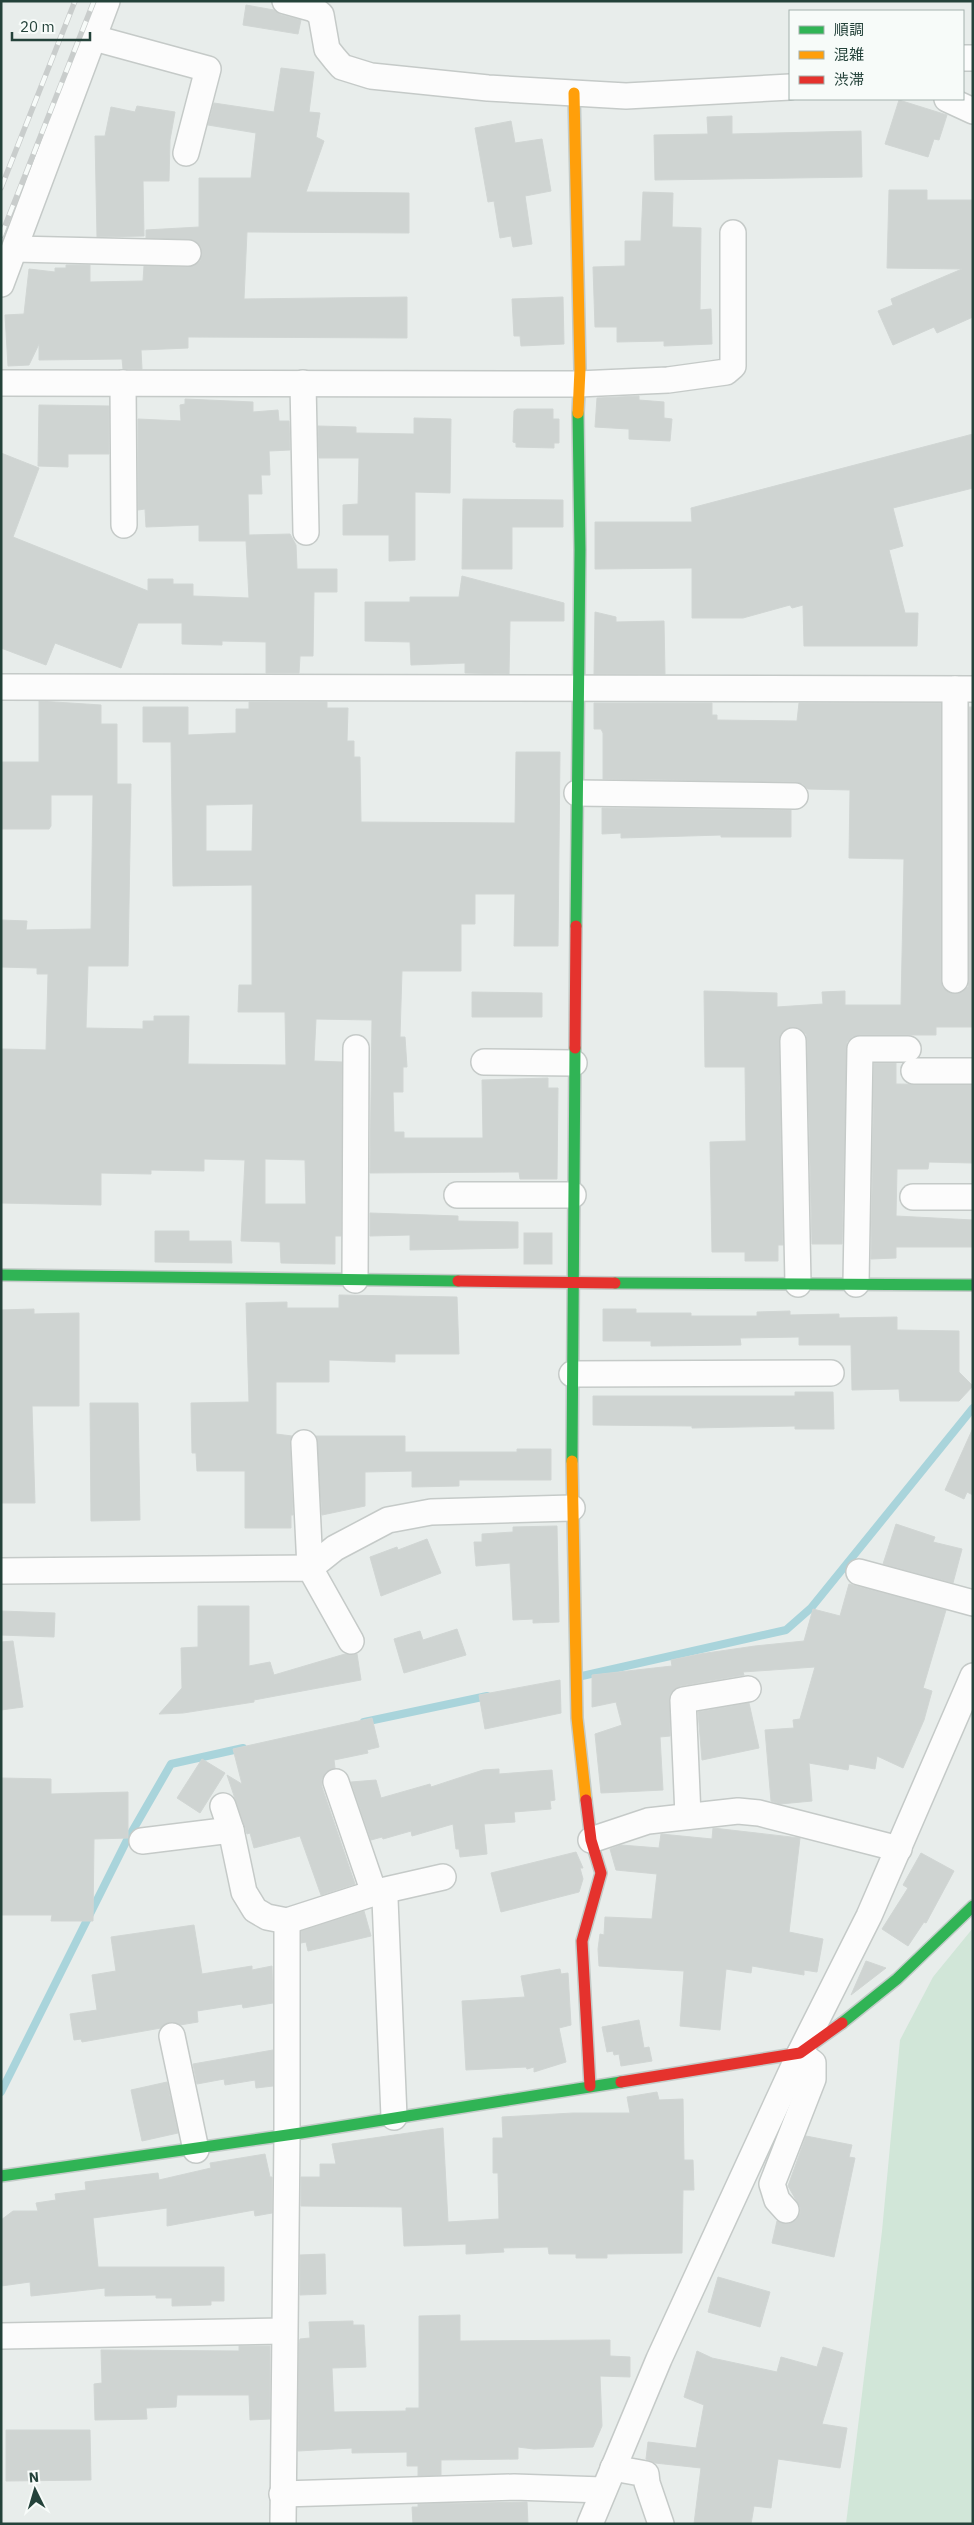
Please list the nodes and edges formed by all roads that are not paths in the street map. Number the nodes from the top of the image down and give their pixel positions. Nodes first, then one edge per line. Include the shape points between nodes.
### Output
1 (107, 1) edge
2 (285, 1) edge
3 (94, 38) junction
4 (789, 87) edge
5 (574, 93) junction
6 (949, 100) edge
7 (973, 111) edge
8 (186, 153) dead end
9 (733, 233) dead end
10 (14, 248) junction
11 (188, 253) dead end
12 (1, 284) edge
13 (1, 383) edge
14 (123, 383) junction
15 (303, 383) junction
16 (578, 384) junction
17 (124, 525) dead end
18 (306, 532) dead end
19 (1, 687) edge
20 (577, 689) junction
21 (964, 689) edge
22 (577, 793) junction
23 (795, 796) dead end
24 (955, 980) dead end
25 (793, 1041) dead end
26 (356, 1048) dead end
27 (484, 1062) dead end
28 (574, 1063) junction
29 (973, 1071) edge
30 (456, 1195) dead end
31 (573, 1196) junction
32 (913, 1197) dead end
33 (973, 1197) edge
34 (1, 1275) edge
35 (354, 1280) junction
36 (572, 1283) junction
37 (798, 1284) junction
38 (856, 1284) junction
39 (973, 1285) edge
40 (831, 1373) dead end
41 (572, 1374) junction
42 (304, 1443) dead end
43 (572, 1508) junction
44 (310, 1568) junction
45 (1, 1571) edge
46 (860, 1572) dead end
47 (973, 1603) edge
48 (351, 1641) dead end
49 (973, 1676) edge
50 (748, 1689) dead end
51 (336, 1782) dead end
52 (223, 1806) dead end
53 (688, 1816) junction
54 (231, 1830) junction
55 (592, 1840) junction
56 (142, 1841) dead end
57 (899, 1849) junction
58 (443, 1877) dead end
59 (377, 1892) junction
60 (973, 1906) edge
61 (287, 1921) junction
62 (172, 2036) dead end
63 (800, 2053) junction
64 (590, 2086) junction
65 (394, 2117) junction
66 (287, 2136) junction
67 (196, 2150) junction
68 (1, 2176) edge
69 (786, 2210) dead end
70 (284, 2331) junction
71 (1, 2336) edge
72 (608, 2479) junction
73 (282, 2494) junction
74 (282, 2524) edge
75 (590, 2524) edge
76 (661, 2524) edge

1 - 3 street
2 - 5 street via 314,9 321,15 327,49 342,67 371,76
3 - 8 street via 208,69
3 - 10 street
4 - 5 street via 626,96
5 - 16 street
6 - 7 street
9 - 16 street via 733,366 726,372 668,380
10 - 11 street
10 - 12 street
13 - 14 street
14 - 15 street
14 - 17 street
15 - 16 street
15 - 18 street
16 - 20 street via 580,550
19 - 20 street
20 - 21 street
20 - 22 street
21 - 24 street
22 - 23 street
22 - 28 street
25 - 37 street
26 - 35 street
27 - 28 street
28 - 31 street
29 - 38 street via 860,1050
30 - 31 street
31 - 36 street
32 - 33 street
34 - 35 street
35 - 36 street
36 - 37 street
36 - 41 street
37 - 38 street
38 - 39 street
40 - 41 street
41 - 43 street
42 - 44 street
43 - 44 street via 431,1512 388,1520 335,1548
43 - 55 street via 577,1718
44 - 45 street
44 - 48 street
46 - 47 street
49 - 57 street
50 - 53 street via 683,1700
51 - 59 street via 372,1887
52 - 54 street
53 - 55 street via 648,1821
53 - 57 street via 738,1811 759,1814
54 - 56 street
54 - 61 street via 244,1892 250,1904 267,1917
55 - 64 street via 601,1873 582,1941
57 - 63 street
58 - 59 street
59 - 61 street
59 - 65 street via 385,1899
60 - 63 street via 898,1979
61 - 66 street
62 - 67 street
63 - 64 street
63 - 69 street via 813,2063 813,2079 772,2184 777,2200
63 - 72 street via 658,2359
64 - 65 street
65 - 66 street
66 - 67 street
66 - 70 street
67 - 68 street
70 - 71 street
70 - 73 street
72 - 73 street via 514,2486
72 - 75 street
72 - 76 street via 646,2474
73 - 74 street

